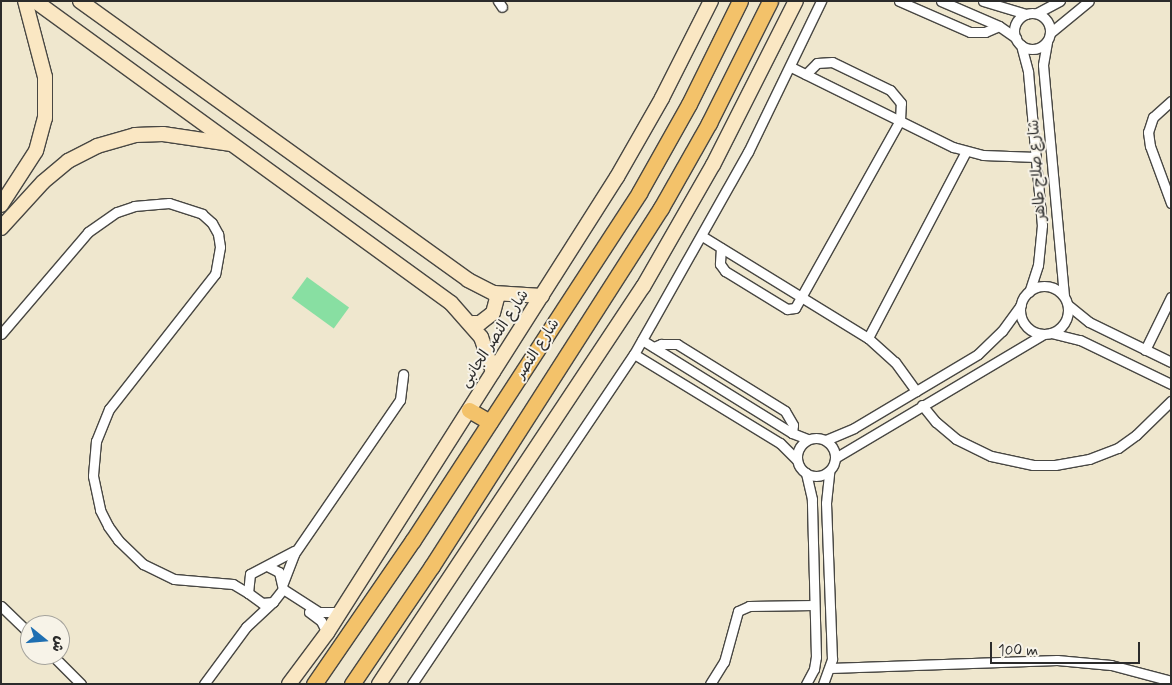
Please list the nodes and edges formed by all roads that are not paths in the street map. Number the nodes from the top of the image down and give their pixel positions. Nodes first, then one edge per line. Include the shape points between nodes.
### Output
1 (25, 1) edge
2 (35, 1) edge
3 (80, 1) edge
4 (711, 1) edge
5 (740, 1) edge
6 (770, 1) edge
7 (796, 1) edge
8 (822, 1) edge
9 (899, 1) edge
10 (941, 1) edge
11 (983, 1) edge
12 (1060, 1) edge
13 (1089, 1) edge
14 (1037, 13) junction
15 (1026, 14) junction
16 (999, 26) junction
17 (1050, 33) junction
18 (1018, 42) junction
19 (1047, 42) junction
20 (791, 67) junction
21 (806, 74) junction
22 (1171, 101) edge
23 (900, 120) junction
24 (237, 145) junction
25 (966, 151) junction
26 (1036, 157) junction
27 (1171, 203) edge
28 (1, 205) edge
29 (1, 228) edge
30 (702, 236) junction
31 (721, 248) junction
32 (1029, 292) junction
33 (494, 293) junction
34 (542, 296) junction
35 (1064, 296) junction
36 (1171, 296) edge
37 (803, 298) junction
38 (1068, 305) junction
39 (1020, 306) junction
40 (473, 323) junction
41 (1048, 333) junction
42 (1, 334) edge
43 (868, 338) junction
44 (642, 340) junction
45 (654, 348) junction
46 (1145, 350) junction
47 (634, 354) junction
48 (1171, 362) edge
49 (683, 365) junction
50 (493, 372) junction
51 (403, 374) dead end
52 (675, 378) junction
53 (1171, 384) edge
54 (916, 392) junction
55 (1171, 400) edge
56 (922, 405) junction
57 (469, 410) junction
58 (490, 422) junction
59 (792, 433) junction
60 (808, 439) junction
61 (826, 440) junction
62 (836, 458) junction
63 (797, 460) junction
64 (828, 472) junction
65 (806, 473) junction
66 (300, 546) junction
67 (269, 567) junction
68 (250, 574) junction
69 (225, 583) junction
70 (283, 589) junction
71 (250, 595) junction
72 (273, 602) junction
73 (814, 605) junction
74 (1, 606) edge
75 (340, 612) junction
76 (20, 624) edge
77 (246, 626) junction
78 (327, 633) junction
79 (62, 665) edge
80 (830, 668) junction
81 (1171, 681) edge
82 (81, 684) edge
83 (204, 684) edge
84 (290, 684) edge
85 (314, 684) edge
86 (352, 684) edge
87 (379, 684) edge
88 (412, 684) edge
89 (710, 684) edge
90 (806, 684) edge
91 (823, 684) edge

1 - 28 street via 45,77 45,118 36,151
2 - 24 street
3 - 33 street via 468,280
4 - 34 street, شارع النصر الجانبى via 640,138
5 - 58 main road, شارع النصر via 678,126 639,193
6 - 86 main road, شارع النصر via 709,123 661,208 432,566
7 - 87 street via 713,165 643,287
8 - 20 street
9 - 16 street via 970,32 985,32
10 - 16 street
11 - 15 street
12 - 14 street
13 - 17 street
14 - 15 street
14 - 17 street via 1049,23
15 - 18 street via 1015,27
16 - 18 street
17 - 19 street
18 - 19 street via 1034,49
18 - 26 street, شارع صلاح طاهر via 1028,72
19 - 35 street, شارع صلاح طاهر via 1044,65
20 - 21 street
20 - 30 street
21 - 23 street
21 - 23 street via 817,63 832,62 890,90 902,103
22 - 27 street via 1153,117 1148,132
23 - 25 street
23 - 37 street
24 - 29 street via 163,134 135,135 97,146 68,161 49,177
24 - 40 street via 451,303
25 - 26 street via 1001,157
25 - 43 street
26 - 32 street, شارع صلاح طاهر via 1042,238 1038,266
30 - 31 street
30 - 44 street
31 - 37 street
31 - 37 street via 722,268 740,280 787,308 795,308
32 - 35 street via 1043,286 1058,290
32 - 39 street
33 - 34 street
33 - 40 street via 497,298 493,313 480,323
34 - 50 street, شارع النصر الجانبى
35 - 38 street
36 - 46 street
37 - 43 street
38 - 41 street via 1066,319
38 - 46 street via 1083,319
39 - 41 street via 1026,325
39 - 54 street via 987,346
40 - 50 street
41 - 53 street via 1080,340
41 - 56 street
42 - 69 street via 88,232 117,212 134,206 169,203 202,214 212,223 220,247 215,274 109,409 96,442 93,476 100,510 130,553 151,568 174,578
43 - 54 street via 895,362
44 - 45 street
44 - 47 street
45 - 49 street
45 - 59 street via 661,344 677,344 785,412 790,417
46 - 48 street
47 - 52 street
47 - 88 street
49 - 52 street
49 - 59 street
50 - 57 street, شارع النصر الجانبى
51 - 66 street via 400,400
52 - 63 street via 780,443
54 - 61 street via 854,428
55 - 56 street via 1150,423 1118,448 1089,459 1050,465 1012,462 971,447 936,422
56 - 62 street
57 - 58 main road
57 - 75 street, شارع النصر الجانبى
58 - 85 main road, شارع النصر
59 - 60 street
60 - 61 street
60 - 63 street via 798,450
61 - 62 street
62 - 64 street
63 - 65 street
64 - 65 street via 815,476
64 - 80 street
65 - 73 street via 812,499
66 - 67 street
66 - 70 street
67 - 68 street via 258,568
67 - 70 street via 279,572
68 - 69 street
68 - 71 street
69 - 71 street
70 - 72 street
70 - 75 street via 319,612
70 - 78 street via 317,617
71 - 72 street via 262,603
71 - 77 street
72 - 77 street
73 - 89 street via 749,606 738,611 724,662
73 - 90 street via 816,663
74 - 76 street
75 - 78 street, شارع النصر الجانبى
77 - 83 street
78 - 84 street, شارع النصر الجانبى
79 - 82 street
80 - 81 street via 1057,660 1111,665
80 - 91 street

